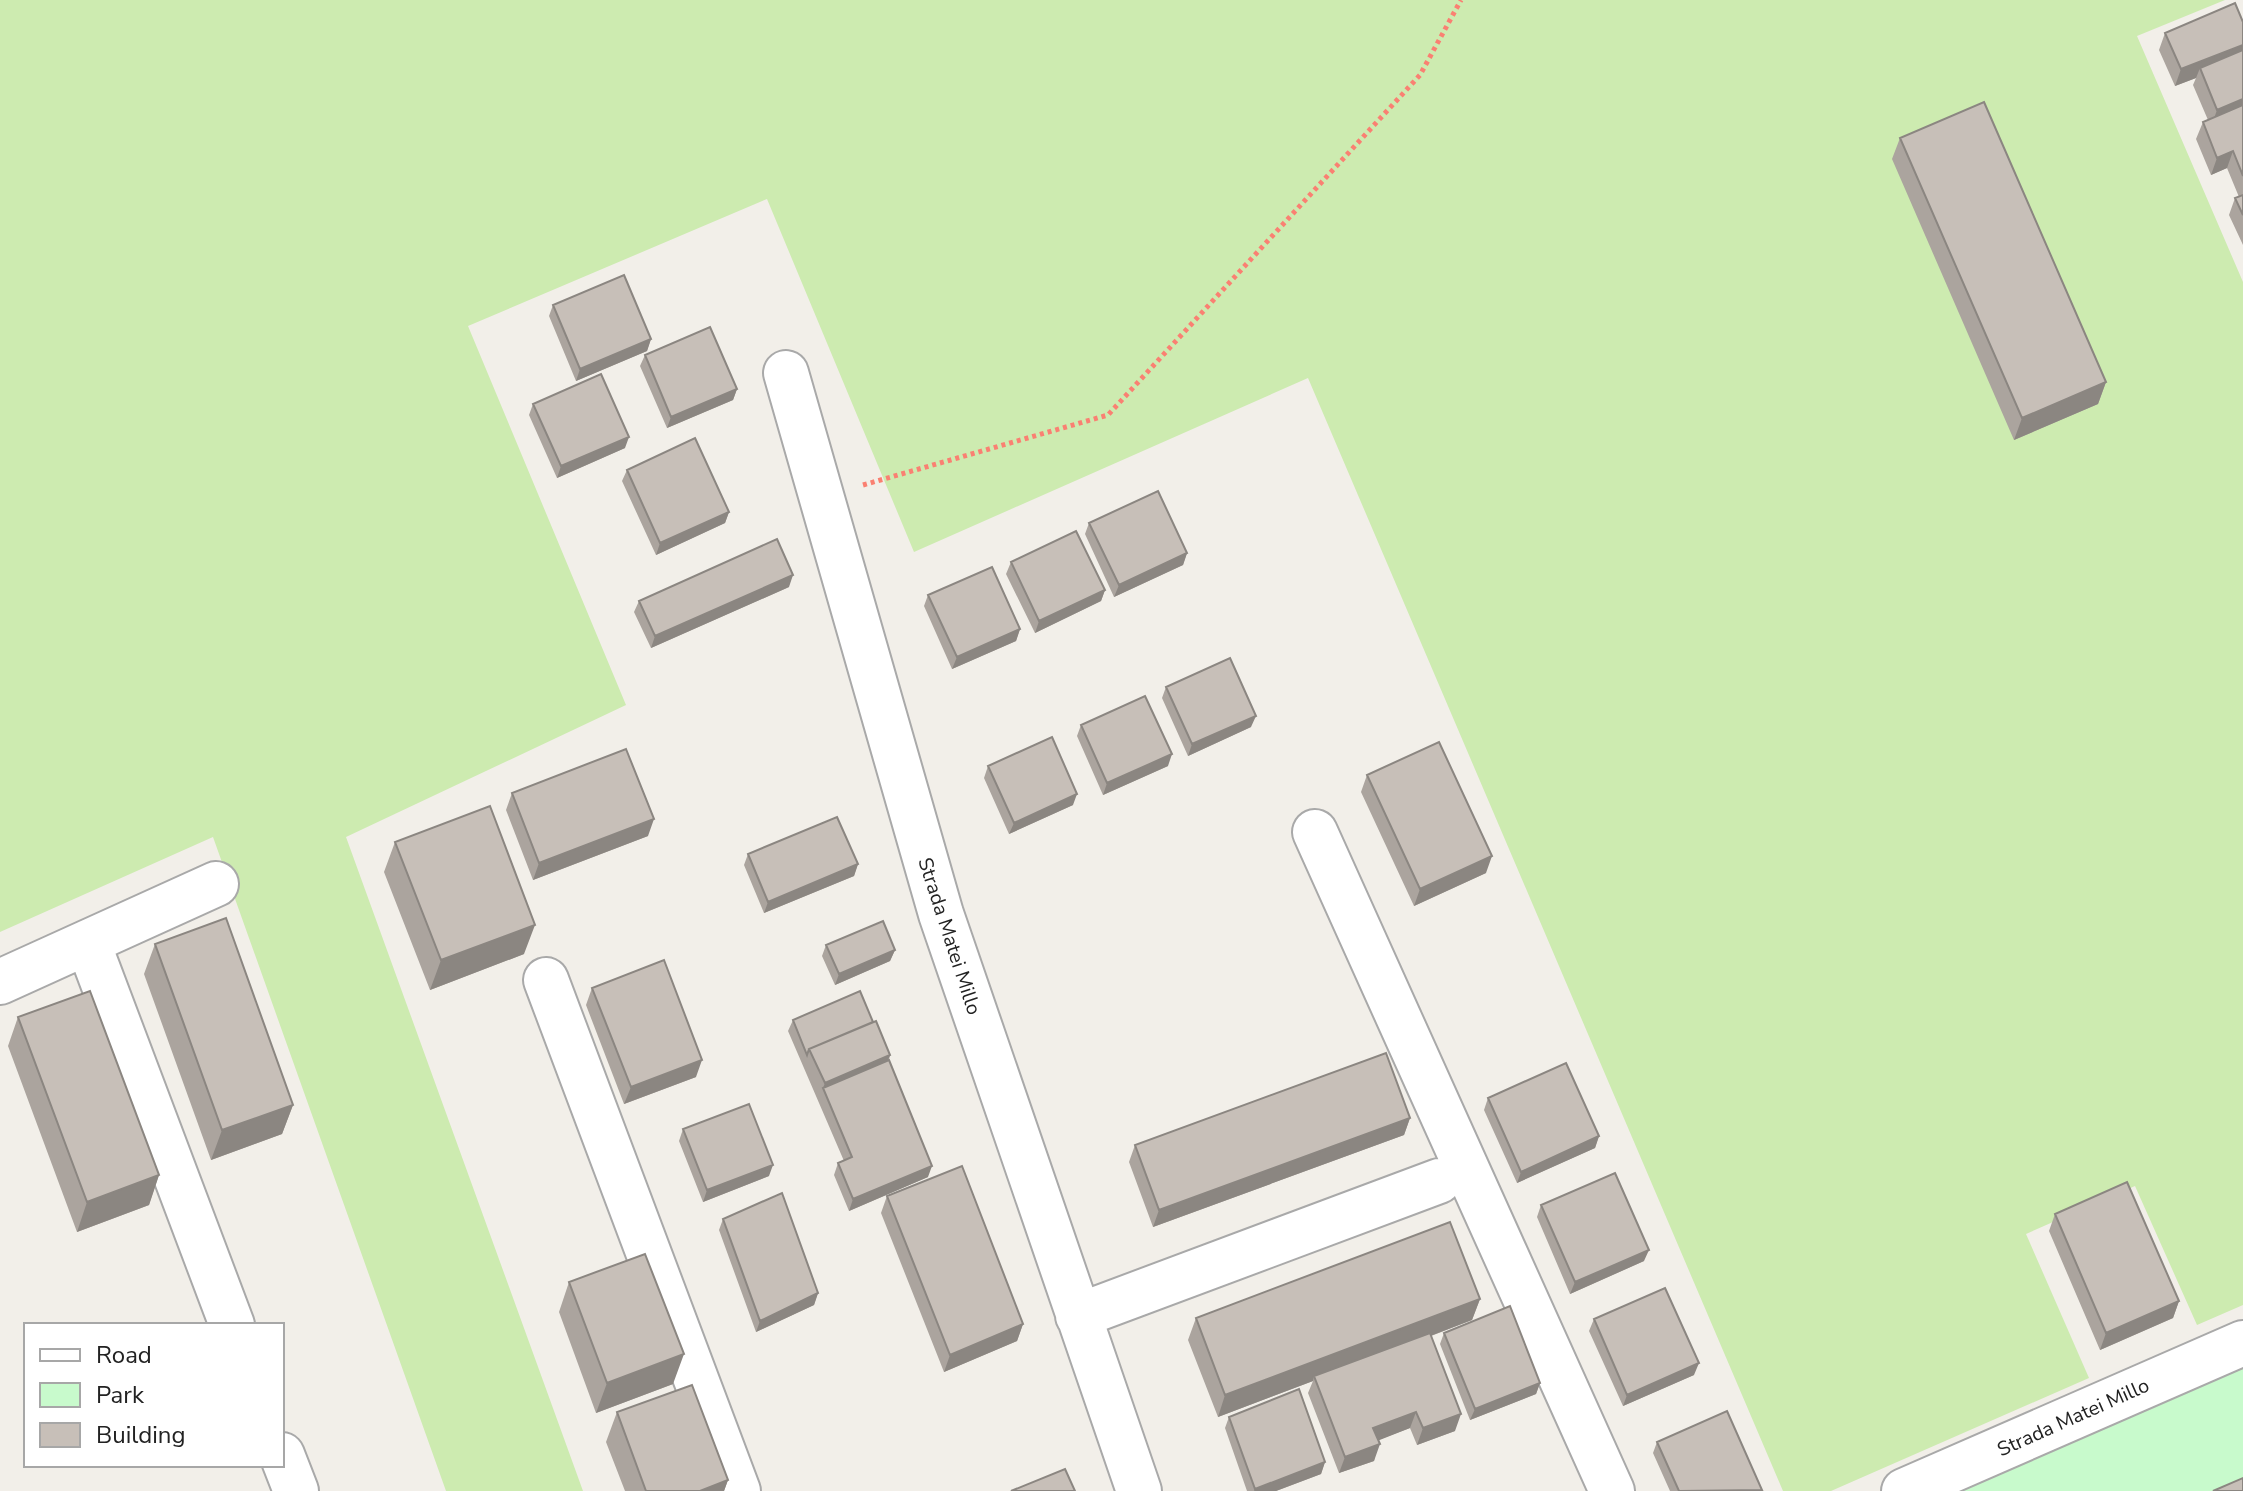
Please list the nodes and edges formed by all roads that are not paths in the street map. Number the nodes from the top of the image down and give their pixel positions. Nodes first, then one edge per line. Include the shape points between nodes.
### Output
1 (786, 373) dead end
2 (1315, 832) dead end
3 (216, 884) dead end
4 (88, 943) junction
5 (546, 980) dead end
6 (0, 982) edge
7 (1439, 1181) dead end
8 (1078, 1316) junction
9 (231, 1323) edge
10 (2243, 1343) edge
11 (284, 1460) edge
12 (296, 1491) edge
13 (738, 1491) edge
14 (1139, 1491) edge
15 (1612, 1491) edge
16 (1904, 1491) edge

1 - 8 street, Strada Matei Millo via 941,914
2 - 15 street
3 - 4 street
4 - 6 street
4 - 9 street
5 - 13 street
7 - 8 street
8 - 14 street, Strada Matei Millo
10 - 16 street, Strada Matei Millo
11 - 12 street

